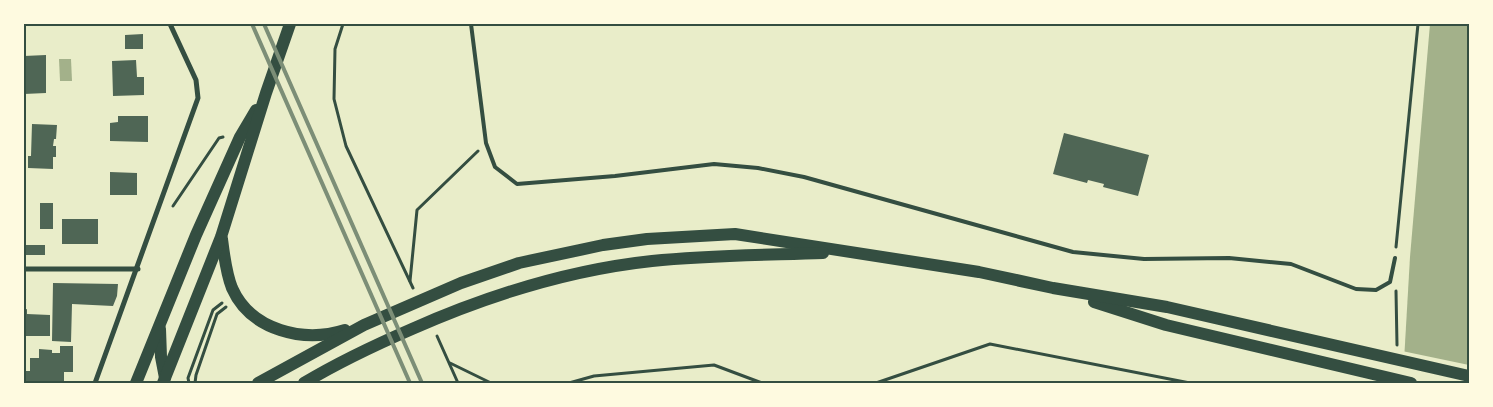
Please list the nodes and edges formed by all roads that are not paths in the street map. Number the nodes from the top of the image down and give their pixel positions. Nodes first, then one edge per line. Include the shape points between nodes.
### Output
1 (170, 24) edge
2 (471, 24) edge
3 (290, 25) edge
4 (266, 92) junction
5 (221, 237) junction
6 (850, 252) junction
7 (1395, 258) road end
8 (24, 269) edge
9 (138, 269) junction
10 (1053, 288) junction
11 (160, 324) junction
12 (364, 325) junction
13 (1469, 376) edge
14 (166, 382) edge
15 (95, 383) edge
16 (136, 383) edge
17 (258, 383) edge
18 (304, 383) edge
19 (1411, 383) edge

1 - 9 street via 196,80 198,98
2 - 7 lane via 486,143 495,167 517,184 714,164 758,168 804,178 1073,252 1144,259 1229,258 1290,264 1356,289 1376,290 1390,282
3 - 4 main road
4 - 5 main road
4 - 11 main road via 240,137
5 - 12 main road via 232,288 249,312 264,323 292,334 312,336
5 - 14 main road
6 - 10 main road via 979,272
6 - 12 main road via 735,234 603,245 527,261 486,274
6 - 18 main road via 651,261 526,286 445,314 372,346
8 - 9 street
9 - 15 street
10 - 13 main road via 1167,307 1393,356
10 - 19 main road via 1166,325
11 - 14 main road via 160,357
11 - 16 main road
12 - 17 main road

